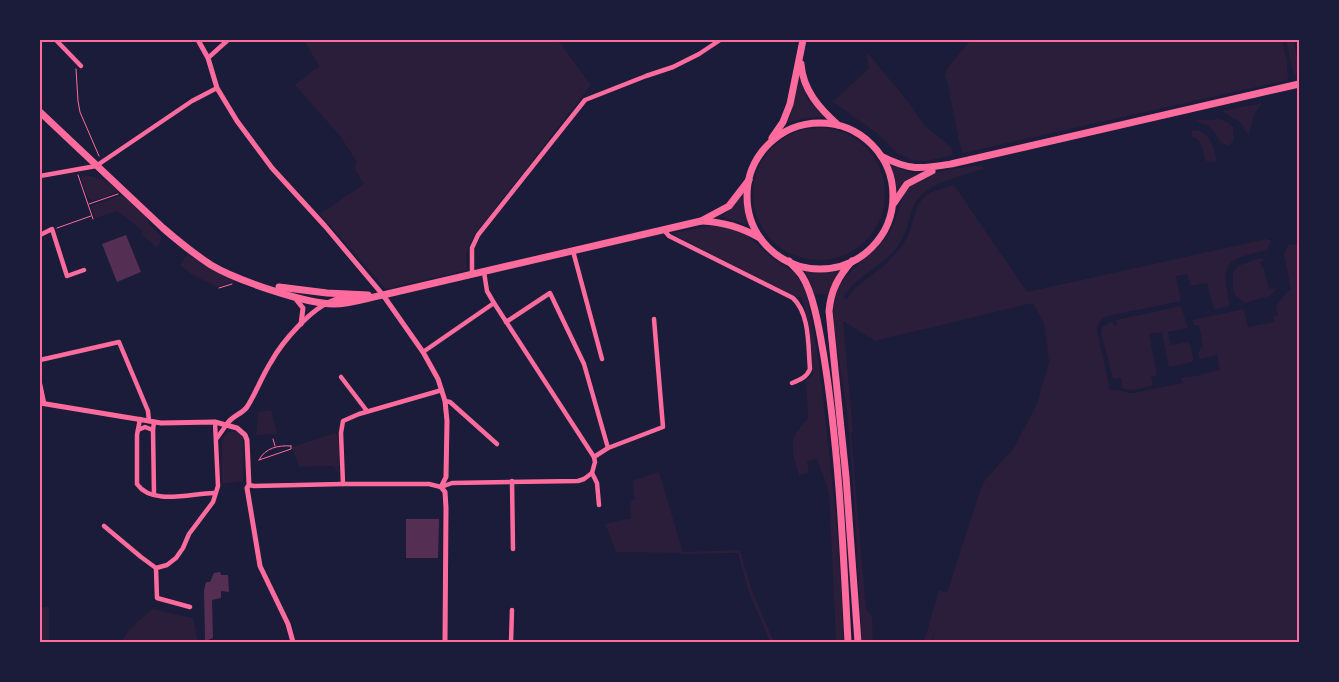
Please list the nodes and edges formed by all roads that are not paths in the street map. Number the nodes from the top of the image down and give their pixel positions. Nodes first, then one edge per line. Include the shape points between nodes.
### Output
1 (56, 40) edge
2 (198, 40) edge
3 (228, 40) edge
4 (720, 40) edge
5 (802, 40) edge
6 (800, 54) junction
7 (208, 58) junction
8 (81, 66) dead end
9 (1297, 83) edge
10 (217, 88) junction
11 (40, 112) edge
12 (839, 125) junction
13 (768, 144) junction
14 (881, 156) junction
15 (99, 163) junction
16 (951, 164) junction
17 (40, 176) edge
18 (749, 180) junction
19 (892, 206) junction
20 (701, 221) junction
21 (664, 230) junction
22 (40, 236) edge
23 (760, 238) junction
24 (573, 251) junction
25 (789, 261) junction
26 (852, 261) junction
27 (84, 270) dead end
28 (484, 272) junction
29 (472, 274) junction
30 (248, 281) junction
31 (383, 295) junction
32 (293, 296) junction
33 (362, 296) junction
34 (328, 304) junction
35 (494, 304) junction
36 (654, 319) dead end
37 (506, 322) junction
38 (300, 325) junction
39 (423, 352) junction
40 (602, 359) dead end
41 (40, 360) edge
42 (341, 377) dead end
43 (792, 383) dead end
44 (40, 384) edge
45 (442, 390) junction
46 (445, 401) junction
47 (42, 403) edge
48 (367, 411) junction
49 (140, 419) junction
50 (152, 421) junction
51 (215, 422) junction
52 (227, 424) junction
53 (138, 430) junction
54 (153, 430) junction
55 (217, 438) junction
56 (497, 444) dead end
57 (608, 448) junction
58 (594, 457) junction
59 (592, 473) junction
60 (512, 482) junction
61 (249, 484) junction
62 (343, 484) junction
63 (442, 487) junction
64 (214, 493) junction
65 (154, 494) junction
66 (599, 505) dead end
67 (104, 526) dead end
68 (513, 549) dead end
69 (156, 568) junction
70 (190, 607) dead end
71 (512, 610) dead end
72 (293, 642) edge
73 (445, 642) edge
74 (512, 642) edge
75 (848, 642) edge
76 (858, 642) edge

1 - 8 street
2 - 7 street
3 - 7 street
4 - 29 street via 673,67 585,100 478,235 472,248
5 - 6 main road
6 - 12 main road via 807,89 815,102
6 - 13 main road via 787,114
7 - 10 street
9 - 16 main road
10 - 15 street
10 - 31 street via 272,168
11 - 15 main road
12 - 13 main road via 805,124 780,134
12 - 14 main road via 862,136
13 - 18 main road via 752,168
14 - 16 main road via 908,167 924,169
14 - 19 main road via 892,184
15 - 17 street
15 - 30 main road via 124,192 184,246 213,266
16 - 19 main road via 927,172 907,184
18 - 20 main road via 728,206
18 - 23 main road via 749,212
19 - 26 main road via 879,238
20 - 21 main road
20 - 23 main road via 737,226
21 - 24 main road
21 - 43 street via 669,236 798,303 804,318 810,368 802,379
22 - 27 street via 52,230 67,276
23 - 25 main road
24 - 28 main road
24 - 40 street
25 - 26 main road via 810,268
25 - 75 main road via 802,276 808,290 818,325 828,386
26 - 76 main road via 835,284 829,311
28 - 29 main road
28 - 35 street via 487,291
29 - 31 main road
30 - 32 main road
30 - 33 main road via 293,290
31 - 33 main road
31 - 34 main road
31 - 39 street
32 - 34 main road
32 - 38 street via 303,308
33 - 34 street via 334,300
34 - 38 street
35 - 37 street
35 - 39 street
36 - 57 street via 662,427
37 - 57 street via 550,293 584,364
37 - 58 street
38 - 52 street via 271,361 246,408
39 - 45 street
41 - 50 street via 119,342
42 - 48 street
44 - 47 street
45 - 46 street
45 - 48 street
46 - 56 street
46 - 63 street via 446,477
47 - 49 street
48 - 62 street via 349,417 342,424
49 - 50 street
49 - 53 street
50 - 51 street
50 - 54 street
51 - 52 street
51 - 55 street
52 - 55 street
52 - 61 street via 240,430 247,440
53 - 54 street via 145,427
53 - 65 street via 137,484
54 - 65 street
55 - 64 street via 218,486
57 - 58 street
58 - 59 street
59 - 60 street via 578,481
59 - 66 street via 597,483
60 - 63 street via 452,483
60 - 68 street
61 - 62 street
61 - 72 street via 260,566 288,624
62 - 63 street via 429,484
63 - 73 street via 446,492
64 - 65 street via 164,497
64 - 69 street via 213,502 189,534 181,552 167,565
67 - 69 street
69 - 70 street via 157,598
71 - 74 street

